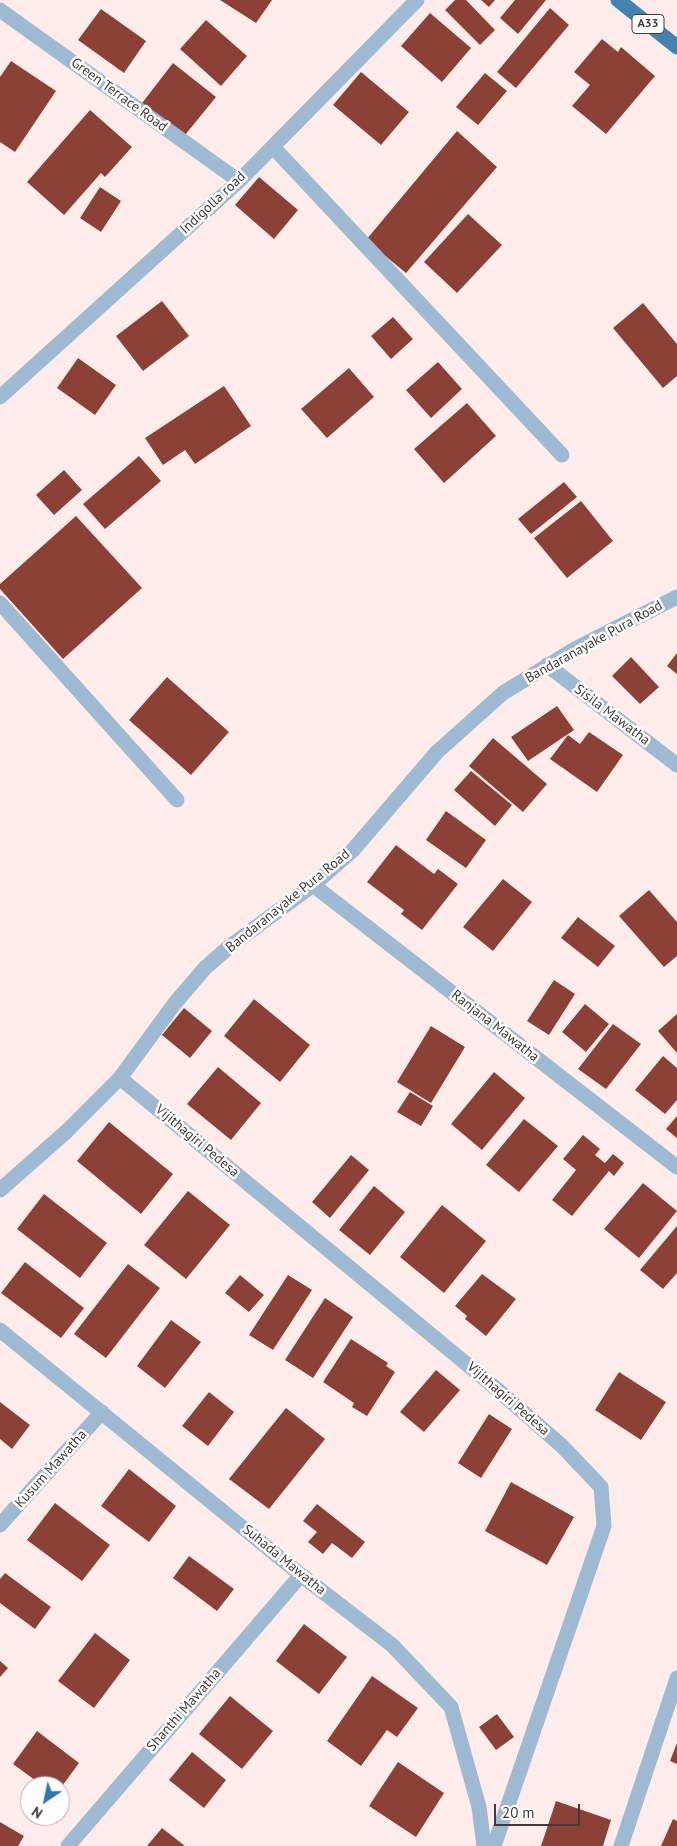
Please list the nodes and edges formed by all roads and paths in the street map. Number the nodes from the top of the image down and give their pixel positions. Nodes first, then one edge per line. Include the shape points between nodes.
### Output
1 (417, 0) edge
2 (618, 0) edge
3 (0, 10) edge
4 (677, 47) edge
5 (273, 147) junction
6 (239, 181) junction
7 (0, 397) edge
8 (562, 455) dead end
9 (677, 597) edge
10 (0, 603) edge
11 (547, 666) junction
12 (677, 765) edge
13 (177, 800) dead end
14 (313, 885) junction
15 (120, 1078) junction
16 (677, 1167) edge
17 (0, 1190) edge
18 (0, 1330) edge
19 (102, 1412) junction
20 (0, 1525) edge
21 (301, 1575) junction
22 (677, 1678) edge
23 (68, 1846) edge
24 (484, 1846) edge
25 (494, 1846) edge
26 (621, 1846) edge

1 - 5 street, Indigolla road
2 - 4 highway, A33
3 - 6 street, Green Terrace Road
5 - 6 street, Indigolla road
5 - 8 street
6 - 7 street, Indigolla road
9 - 11 street, Bandaranayake Pura Road
10 - 13 street
11 - 12 street, Sisila Mawatha
11 - 14 street, Bandaranayake Pura Road via 503,693 436,752 353,850
14 - 15 street, Bandaranayake Pura Road via 205,968
14 - 16 street, Ranjana Mawatha
15 - 17 street, Bandaranayake Pura Road
15 - 25 street, Vijithagiri Pedesa via 492,1385 562,1446 600,1488 604,1526
18 - 19 street, Suhada Mawatha
19 - 20 street, Kusum Mawatha
19 - 21 street, Suhada Mawatha
21 - 23 street, Shanthi Mawatha
21 - 24 street, Suhada Mawatha via 392,1645 451,1708 479,1807
22 - 26 street

